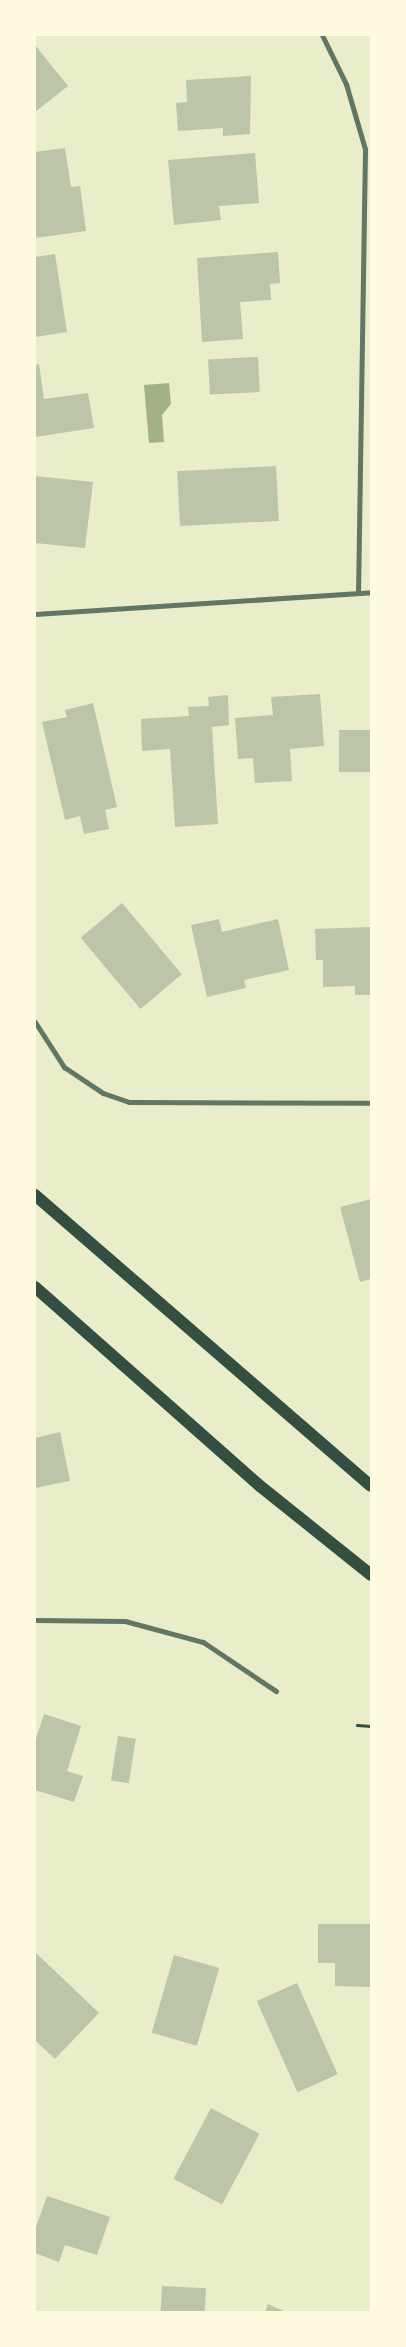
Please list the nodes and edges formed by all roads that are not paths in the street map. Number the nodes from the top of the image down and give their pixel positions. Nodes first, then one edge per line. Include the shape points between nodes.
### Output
1 (322, 35) edge
2 (371, 592) edge
3 (358, 593) junction
4 (35, 614) edge
5 (35, 1022) edge
6 (371, 1103) edge
7 (35, 1195) edge
8 (35, 1287) edge
9 (371, 1486) edge
10 (371, 1575) edge
11 (35, 1620) edge
12 (276, 1691) dead end

1 - 3 street via 346,84 365,148
2 - 3 street
3 - 4 street
5 - 6 street via 64,1067 103,1093 129,1102
7 - 9 main road
8 - 10 main road via 260,1486
11 - 12 street via 125,1621 203,1642

